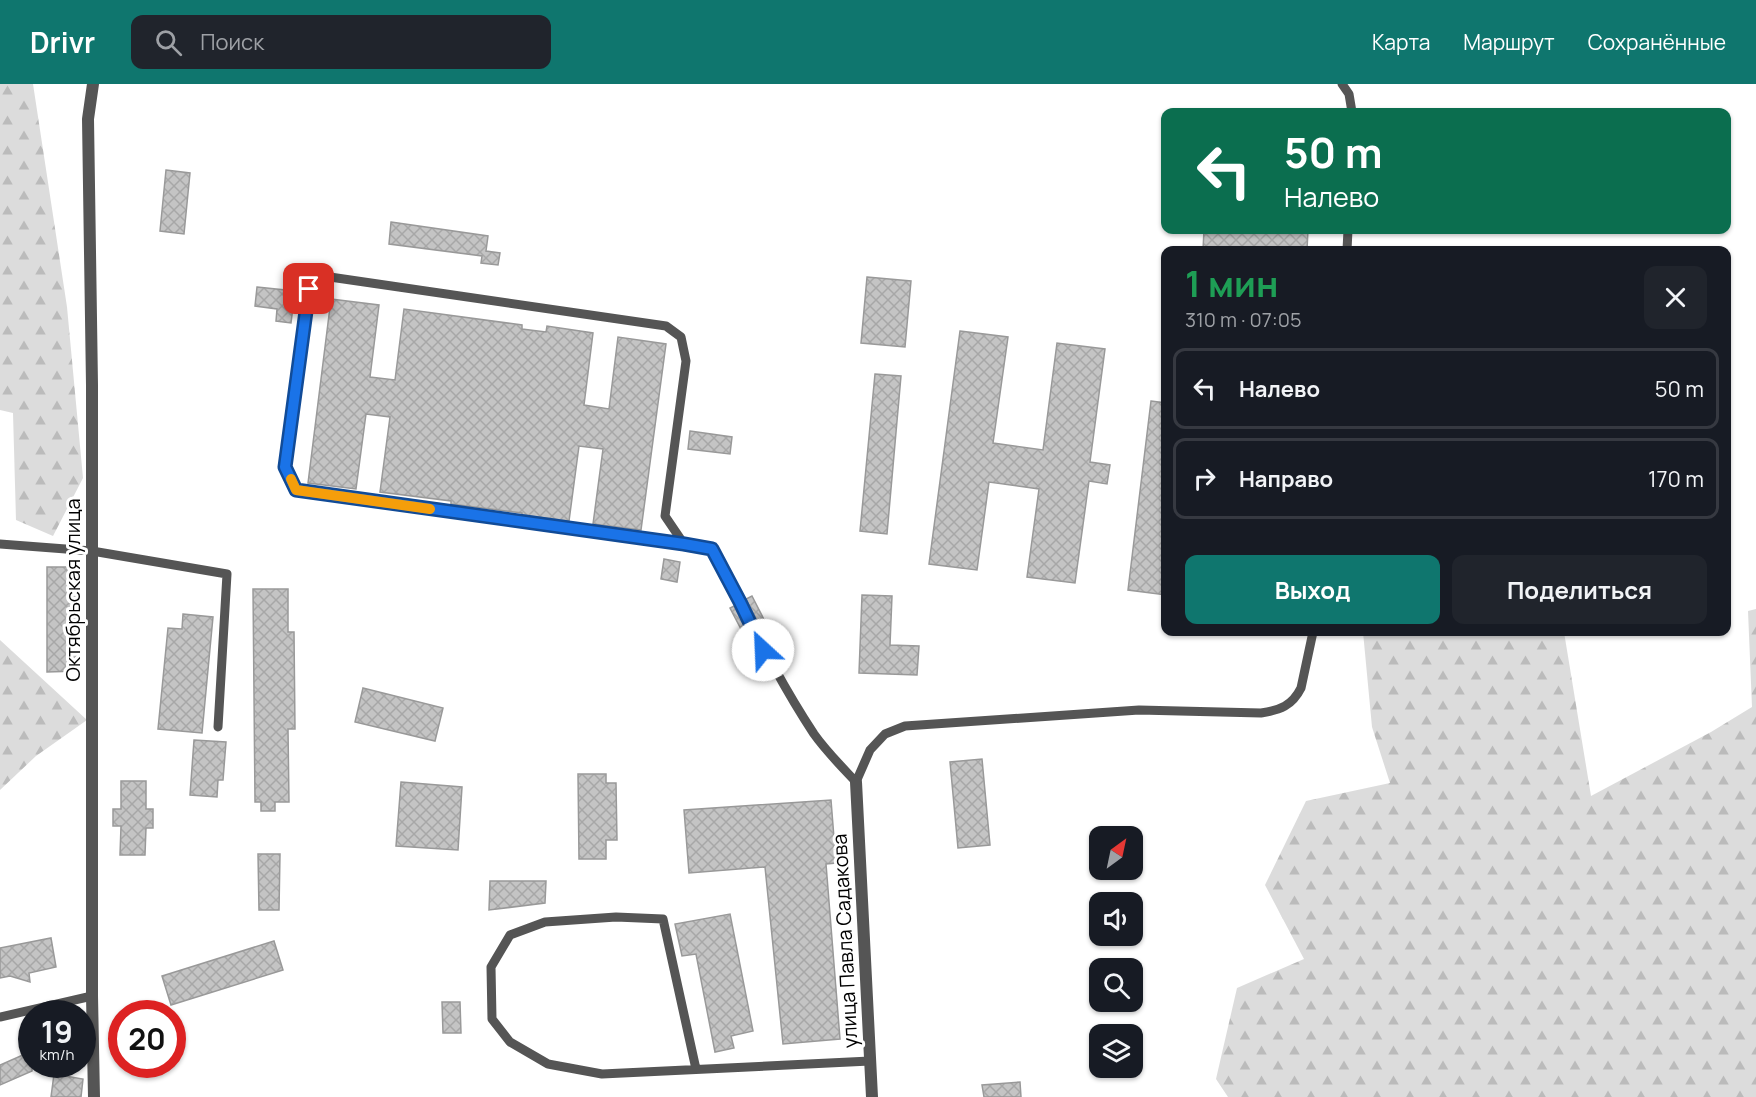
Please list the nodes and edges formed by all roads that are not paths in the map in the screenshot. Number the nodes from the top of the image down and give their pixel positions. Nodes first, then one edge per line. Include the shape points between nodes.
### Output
1 (93, 84) edge
2 (1342, 84) edge
3 (1349, 89) edge
4 (1351, 108) edge
5 (0, 544) edge
6 (684, 544) junction
7 (92, 551) junction
8 (1312, 636) edge
9 (218, 727) dead end
10 (856, 783) junction
11 (92, 996) junction
12 (0, 1017) edge
13 (870, 1060) junction
14 (696, 1069) junction
15 (94, 1097) edge
16 (872, 1097) edge

1 - 7 street, Октябрьская улица via 88,119
2 - 3 lane
3 - 4 lane
5 - 7 lane
6 - 6 lane via 665,516 686,362 681,337 666,326 330,277 309,289 285,467 296,490
6 - 10 lane via 712,549 763,650 815,736
7 - 9 lane via 227,574
7 - 11 street, Октябрьская улица
8 - 10 lane via 1301,688 1297,696 1277,711 1139,710 905,726 885,734 870,750
10 - 13 street, улица Павла Садакова
11 - 12 lane
11 - 15 street, Октябрьская улица
13 - 14 lane
13 - 16 street, улица Павла Садакова
14 - 14 lane via 602,1074 548,1064 510,1042 492,1019 491,967 510,936 545,922 663,919

